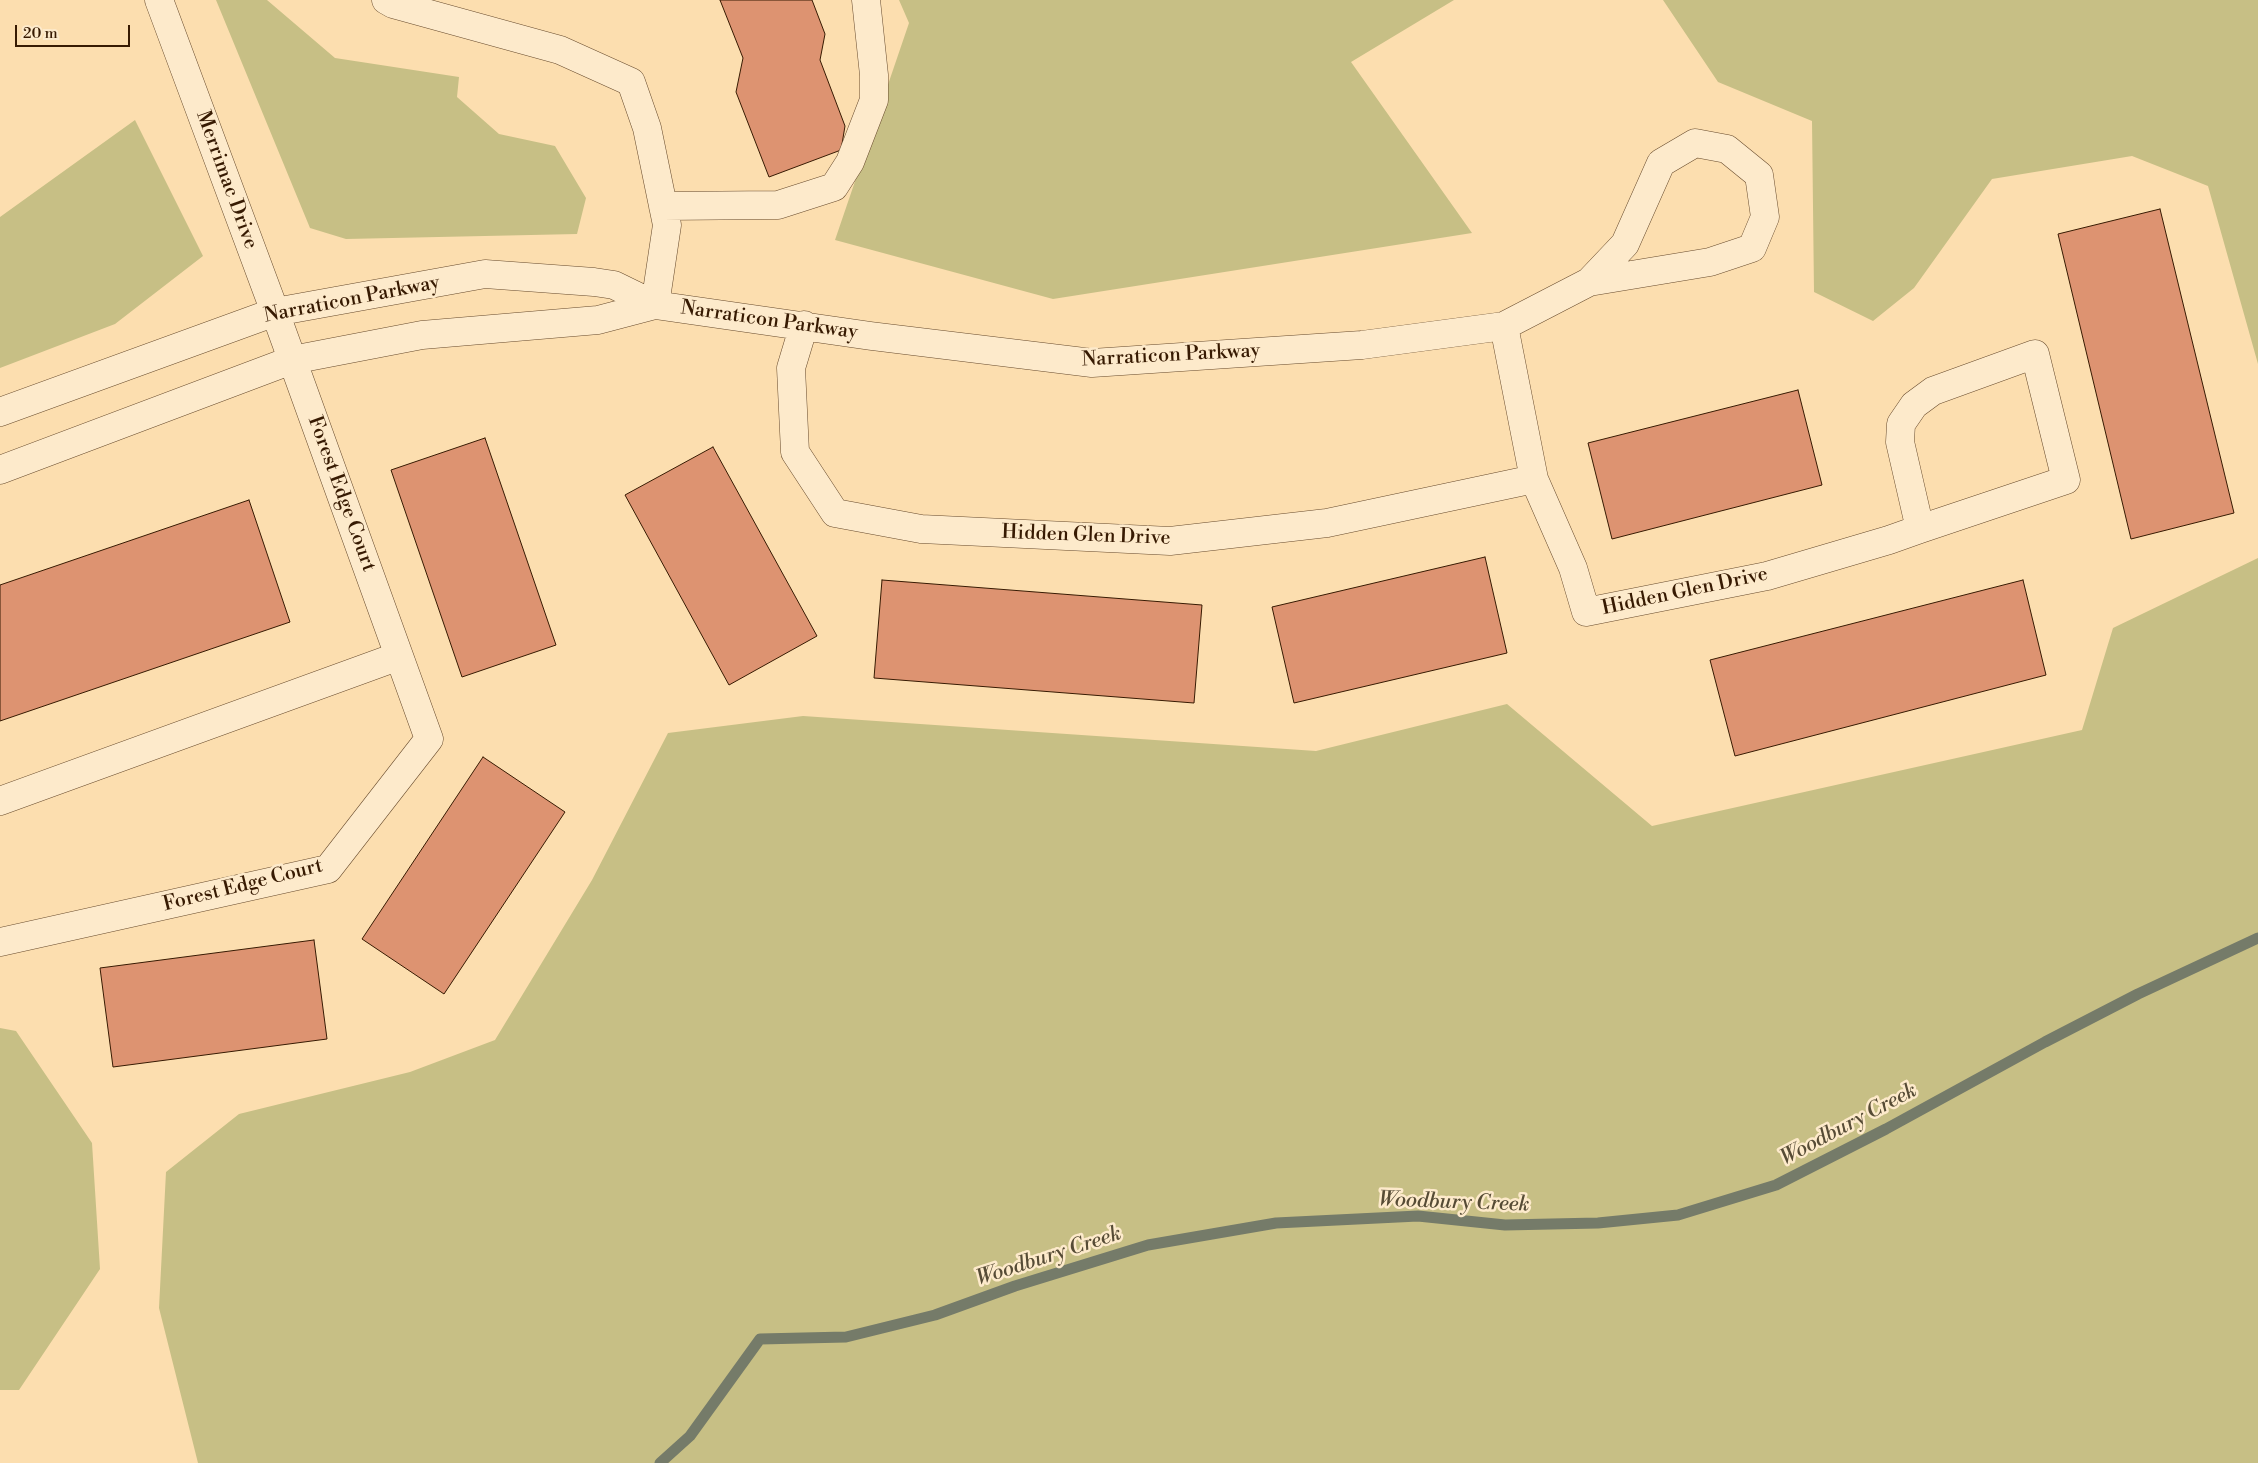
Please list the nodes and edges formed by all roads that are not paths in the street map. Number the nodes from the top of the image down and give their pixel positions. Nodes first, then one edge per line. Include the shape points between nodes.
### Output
1 (159, 0) edge
2 (386, 0) edge
3 (866, 0) edge
4 (663, 206) junction
5 (1589, 282) junction
6 (655, 305) junction
7 (275, 312) junction
8 (804, 325) junction
9 (1504, 326) junction
10 (292, 360) junction
11 (0, 412) edge
12 (0, 470) edge
13 (1534, 479) junction
14 (1920, 529) junction
15 (400, 656) junction
16 (0, 801) edge
17 (0, 942) edge

1 - 7 street, Merrimac Drive
2 - 4 street via 560,50 631,82 647,128
3 - 4 street via 874,100 850,162 834,187 778,204
4 - 6 street via 667,224
5 - 5 street via 1710,262 1752,248 1765,217 1759,174 1727,149 1694,143 1661,163 1625,244
5 - 9 street, Narraticon Parkway
6 - 7 street, Narraticon Parkway via 614,286 485,274
6 - 8 street, Narraticon Parkway
6 - 10 street, Narraticon Parkway via 598,320 422,335
7 - 10 street, Merrimac Drive
7 - 11 street, Narraticon Parkway
8 - 9 street, Narraticon Parkway via 1092,363 1362,345
8 - 13 street, Hidden Glen Drive via 791,368 795,452 835,513 921,529 1170,541 1327,523
9 - 13 street, Hidden Glen Drive
10 - 12 street, Narraticon Parkway
10 - 15 street, Forest Edge Court
13 - 14 street, Hidden Glen Drive via 1573,568 1586,612 1767,576
14 - 14 street, Hidden Glen Drive via 2066,480 2035,354 1933,392 1914,405 1901,424 1900,442
15 - 16 street
15 - 17 street, Forest Edge Court via 430,739 328,869

